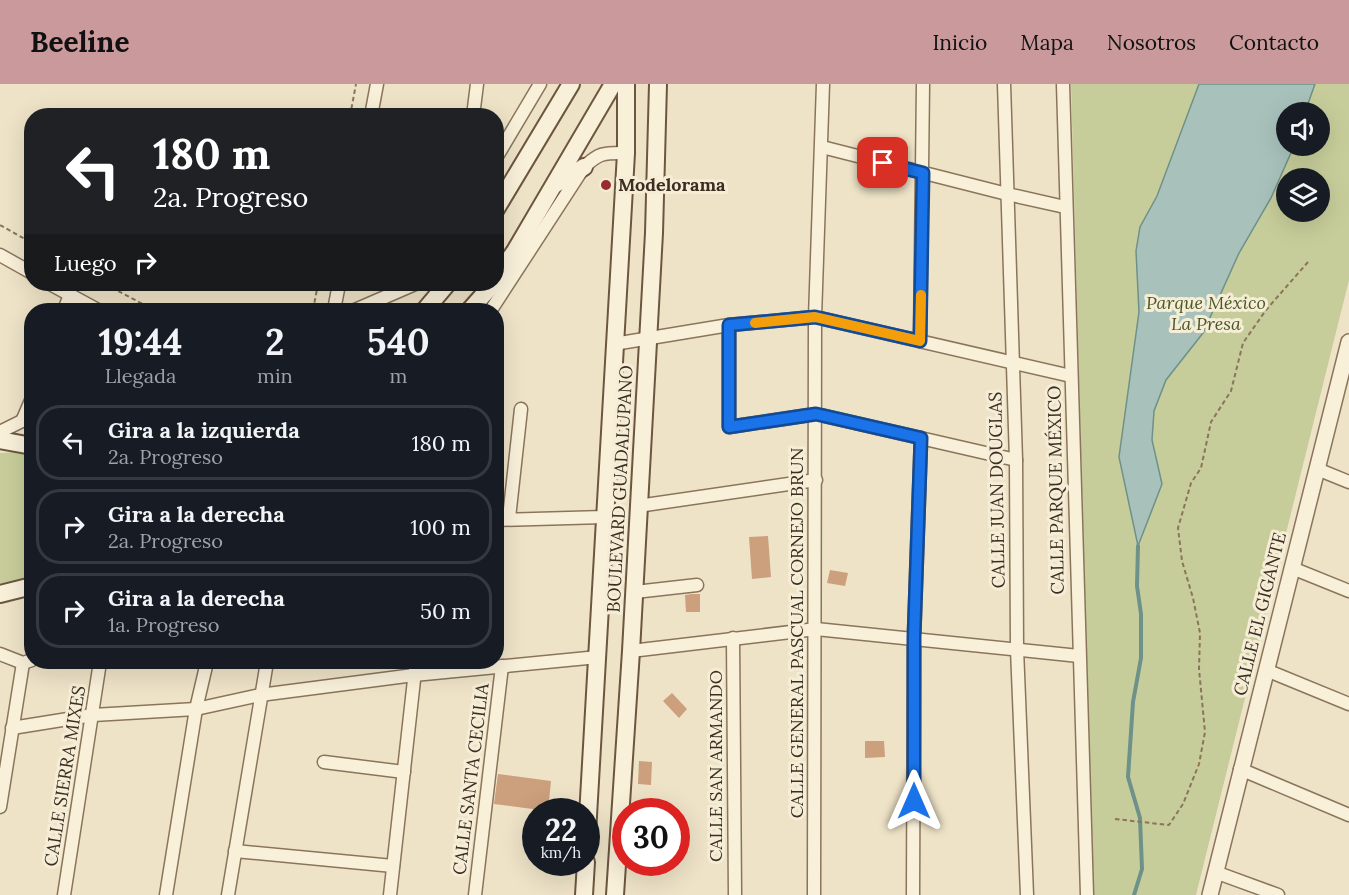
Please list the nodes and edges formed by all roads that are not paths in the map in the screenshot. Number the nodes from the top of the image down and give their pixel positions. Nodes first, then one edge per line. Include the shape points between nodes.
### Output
1 (377, 84) edge
2 (477, 84) edge
3 (540, 84) edge
4 (571, 84) edge
5 (613, 84) edge
6 (626, 84) edge
7 (648, 84) edge
8 (658, 84) edge
9 (815, 84) edge
10 (823, 84) edge
11 (923, 84) edge
12 (1004, 84) edge
13 (1063, 84) edge
14 (372, 108) edge
15 (474, 108) edge
16 (504, 145) edge
17 (822, 147) junction
18 (626, 153) junction
19 (584, 167) junction
20 (923, 173) junction
21 (553, 186) junction
22 (1006, 194) junction
23 (504, 196) edge
24 (1065, 207) junction
25 (654, 233) junction
26 (0, 255) edge
27 (504, 265) edge
28 (24, 268) edge
29 (504, 290) edge
30 (63, 291) edge
31 (399, 291) edge
32 (441, 291) edge
33 (487, 291) edge
34 (70, 295) junction
35 (67, 303) edge
36 (85, 303) edge
37 (371, 303) edge
38 (431, 303) edge
39 (476, 303) edge
40 (815, 317) junction
41 (729, 325) junction
42 (648, 337) junction
43 (920, 341) junction
44 (1349, 342) edge
45 (614, 344) junction
46 (1013, 363) junction
47 (1346, 368) edge
48 (1071, 376) junction
49 (521, 409) dead end
50 (816, 414) junction
51 (24, 420) edge
52 (0, 432) edge
53 (921, 438) junction
54 (0, 440) edge
55 (24, 444) edge
56 (1017, 460) junction
57 (1317, 469) junction
58 (816, 480) junction
59 (1349, 482) edge
60 (638, 506) junction
61 (504, 513) edge
62 (604, 518) junction
63 (504, 519) edge
64 (1292, 568) junction
65 (697, 585) dead end
66 (24, 588) edge
67 (1349, 591) edge
68 (635, 592) junction
69 (0, 594) edge
70 (816, 628) junction
71 (914, 637) junction
72 (734, 638) junction
73 (1017, 649) junction
74 (632, 651) junction
75 (0, 654) edge
76 (1078, 656) junction
77 (598, 657) junction
78 (24, 660) edge
79 (504, 666) edge
80 (25, 669) edge
81 (99, 669) edge
82 (205, 669) edge
83 (266, 669) edge
84 (415, 669) edge
85 (473, 669) edge
86 (502, 669) edge
87 (1266, 670) junction
88 (414, 675) junction
89 (260, 696) junction
90 (1349, 704) edge
91 (196, 709) junction
92 (93, 716) junction
93 (12, 728) junction
94 (324, 762) dead end
95 (1240, 769) junction
96 (404, 772) junction
97 (589, 798) edge
98 (0, 807) edge
99 (1349, 815) edge
100 (235, 851) junction
101 (393, 866) junction
102 (1215, 872) junction
103 (585, 876) edge
104 (64, 895) edge
105 (166, 895) edge
106 (228, 895) edge
107 (390, 895) edge
108 (475, 895) edge
109 (584, 895) edge
110 (615, 895) edge
111 (735, 895) edge
112 (814, 895) edge
113 (913, 895) edge
114 (1027, 895) edge
115 (1087, 895) edge
116 (1210, 895) edge
117 (1278, 895) edge

1 - 14 street
2 - 15 street
3 - 16 street
4 - 23 main road
5 - 21 main road
6 - 18 main road, BOULEVARD GUADALUPANO
7 - 25 main road via 643,207
8 - 25 main road, BOULEVARD GUADALUPANO
9 - 10 street
10 - 17 street, CALLE GENERAL PASCUAL CORNEJO BRUN
11 - 20 street
12 - 22 street, CALLE JUAN DOUGLAS
13 - 24 street, CALLE PARQUE MÉXICO
17 - 20 street
17 - 40 street, CALLE GENERAL PASCUAL CORNEJO BRUN
18 - 19 street via 596,155
18 - 45 main road, BOULEVARD GUADALUPANO
19 - 21 main road
19 - 29 street
20 - 22 street
20 - 43 street
21 - 27 main road
22 - 24 street
22 - 46 street, CALLE JUAN DOUGLAS
24 - 48 street, CALLE PARQUE MÉXICO
25 - 42 main road, BOULEVARD GUADALUPANO
26 - 28 street
30 - 34 street
31 - 37 street
32 - 38 main road
33 - 39 main road
34 - 35 street
34 - 36 street
40 - 41 street
40 - 43 street
40 - 50 street, CALLE GENERAL PASCUAL CORNEJO BRUN
41 - 42 street
41 - 50 street via 729,427
42 - 45 street
42 - 60 main road, BOULEVARD GUADALUPANO
43 - 46 street
44 - 47 street, CALLE EL GIGANTE
45 - 62 main road, BOULEVARD GUADALUPANO
46 - 48 street
46 - 56 street, CALLE JUAN DOUGLAS
47 - 57 street, CALLE EL GIGANTE
48 - 76 street, CALLE PARQUE MÉXICO
49 - 61 street
50 - 53 street
50 - 58 street, CALLE GENERAL PASCUAL CORNEJO BRUN
51 - 52 street
53 - 56 street
53 - 71 street
54 - 55 main road
56 - 73 street, CALLE JUAN DOUGLAS
57 - 59 street
57 - 64 street, CALLE EL GIGANTE
58 - 60 street
58 - 70 street, CALLE GENERAL PASCUAL CORNEJO BRUN
60 - 68 main road, BOULEVARD GUADALUPANO
62 - 63 street
62 - 77 main road, BOULEVARD GUADALUPANO
64 - 67 street
64 - 87 street, CALLE EL GIGANTE
65 - 68 street
66 - 69 main road
68 - 74 main road, BOULEVARD GUADALUPANO
70 - 71 street
70 - 72 street
70 - 112 street, CALLE GENERAL PASCUAL CORNEJO BRUN
71 - 73 street
71 - 113 street
72 - 74 street
72 - 111 street, CALLE SAN ARMANDO
73 - 76 street
73 - 114 street, CALLE JUAN DOUGLAS
74 - 110 main road, BOULEVARD GUADALUPANO
75 - 78 street
76 - 115 street, CALLE PARQUE MÉXICO
77 - 79 street
77 - 97 main road, BOULEVARD GUADALUPANO
80 - 93 street
81 - 92 street, CALLE SIERRA MIXES
82 - 91 street
83 - 89 street
84 - 88 street
85 - 88 street
86 - 108 street, CALLE SANTA CECILIA
87 - 90 street
87 - 95 street, CALLE EL GIGANTE
88 - 89 street
88 - 96 street
89 - 91 street
89 - 100 street
91 - 92 street
91 - 105 street
92 - 93 street
92 - 104 street, CALLE SIERRA MIXES
93 - 98 street
94 - 96 street
95 - 99 street
95 - 102 street, CALLE EL GIGANTE
96 - 101 street
100 - 101 street
100 - 106 street
101 - 107 street
102 - 116 street, CALLE EL GIGANTE
102 - 117 street
103 - 109 main road

